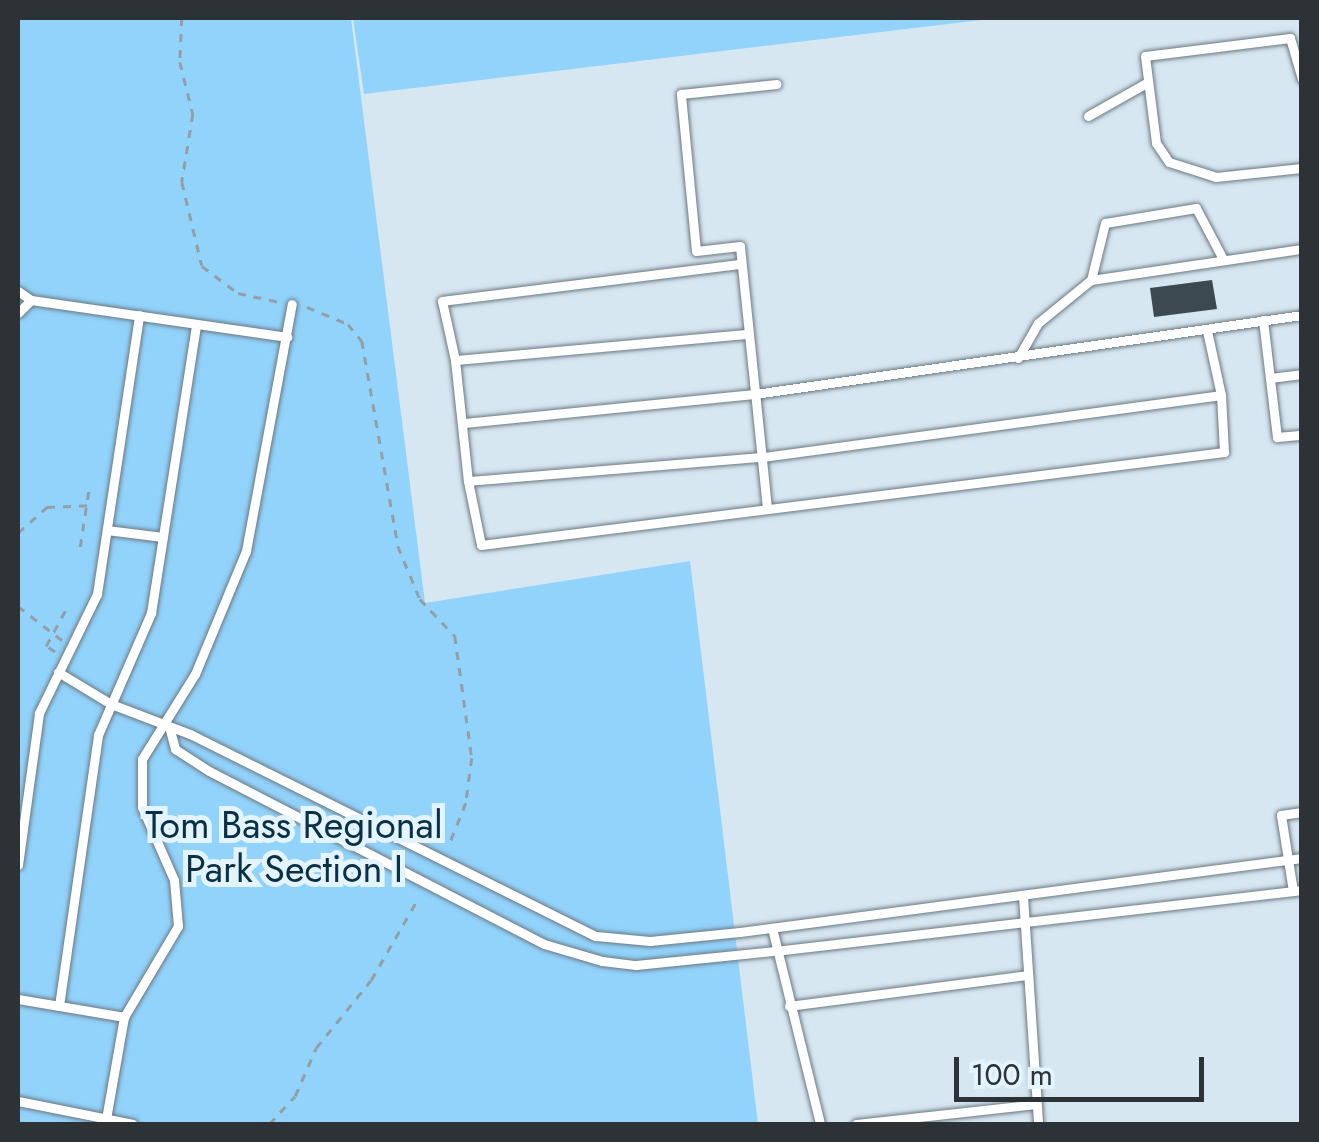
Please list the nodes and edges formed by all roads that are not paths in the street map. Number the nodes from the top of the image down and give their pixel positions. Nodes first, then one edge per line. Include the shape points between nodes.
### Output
1 (1302, 79) edge
2 (1148, 82) junction
3 (776, 84) dead end
4 (1088, 116) dead end
5 (1302, 168) edge
6 (1302, 249) edge
7 (1223, 259) junction
8 (741, 264) junction
9 (1091, 280) junction
10 (18, 291) edge
11 (31, 300) junction
12 (292, 304) road end
13 (18, 313) edge
14 (139, 315) junction
15 (1302, 315) edge
16 (1263, 320) junction
17 (196, 324) junction
18 (1207, 331) junction
19 (746, 334) junction
20 (286, 338) junction
21 (1018, 358) junction
22 (454, 360) junction
23 (1302, 374) edge
24 (1270, 378) junction
25 (754, 394) junction
26 (1220, 395) junction
27 (464, 423) junction
28 (1302, 435) edge
29 (763, 457) junction
30 (468, 481) junction
31 (767, 508) junction
32 (107, 530) junction
33 (163, 537) junction
34 (58, 672) junction
35 (111, 704) junction
36 (167, 728) junction
37 (1302, 812) edge
38 (1302, 858) edge
39 (1289, 859) junction
40 (447, 864) junction
41 (18, 865) edge
42 (440, 889) junction
43 (1297, 890) edge
44 (1022, 896) junction
45 (1025, 922) junction
46 (772, 928) junction
47 (775, 951) junction
48 (1028, 975) junction
49 (18, 999) edge
50 (59, 1006) junction
51 (789, 1006) junction
52 (124, 1017) junction
53 (18, 1102) edge
54 (1036, 1104) junction
55 (106, 1119) junction
56 (133, 1124) edge
57 (820, 1124) edge
58 (856, 1124) edge
59 (1038, 1124) edge

1 - 2 lane via 1290,38 1146,56
2 - 4 lane
2 - 5 lane via 1156,142 1169,162 1216,177
3 - 8 lane via 681,94 696,251 740,246
6 - 7 lane
7 - 9 lane
7 - 9 lane via 1196,208 1105,223
8 - 19 lane
8 - 22 lane via 442,301
9 - 21 lane via 1038,323
10 - 11 lane
11 - 13 lane
11 - 14 lane
12 - 20 lane
14 - 17 lane
14 - 32 lane
15 - 16 lane
16 - 18 lane
16 - 24 lane
17 - 20 lane
17 - 33 lane
18 - 21 lane
18 - 26 lane
19 - 22 lane
19 - 25 lane
20 - 36 lane via 246,550
21 - 25 lane
22 - 27 lane
23 - 24 lane
24 - 28 lane via 1278,437
25 - 27 lane
25 - 29 lane
26 - 29 lane
26 - 31 lane via 1224,452
27 - 30 lane
29 - 30 lane
29 - 31 lane
30 - 31 lane via 480,544
32 - 33 lane
32 - 34 lane via 97,594
33 - 35 lane via 148,623
34 - 35 lane
34 - 41 lane via 39,713
35 - 36 lane
35 - 50 lane via 98,735
36 - 40 lane
36 - 42 lane via 175,748 209,771
36 - 52 lane via 142,759 142,807 174,880 178,926
37 - 39 lane via 1281,815
38 - 39 lane
39 - 43 lane
39 - 44 lane
40 - 42 lane
40 - 46 lane via 596,936 650,941
42 - 47 lane via 544,944 602,961
43 - 45 lane
44 - 45 lane
44 - 46 lane
45 - 47 lane
45 - 48 lane
46 - 47 lane
47 - 51 lane
48 - 51 lane
48 - 54 lane
49 - 50 lane
50 - 52 lane
51 - 57 lane
52 - 55 lane
53 - 55 lane
54 - 58 lane
54 - 59 lane
55 - 56 lane

